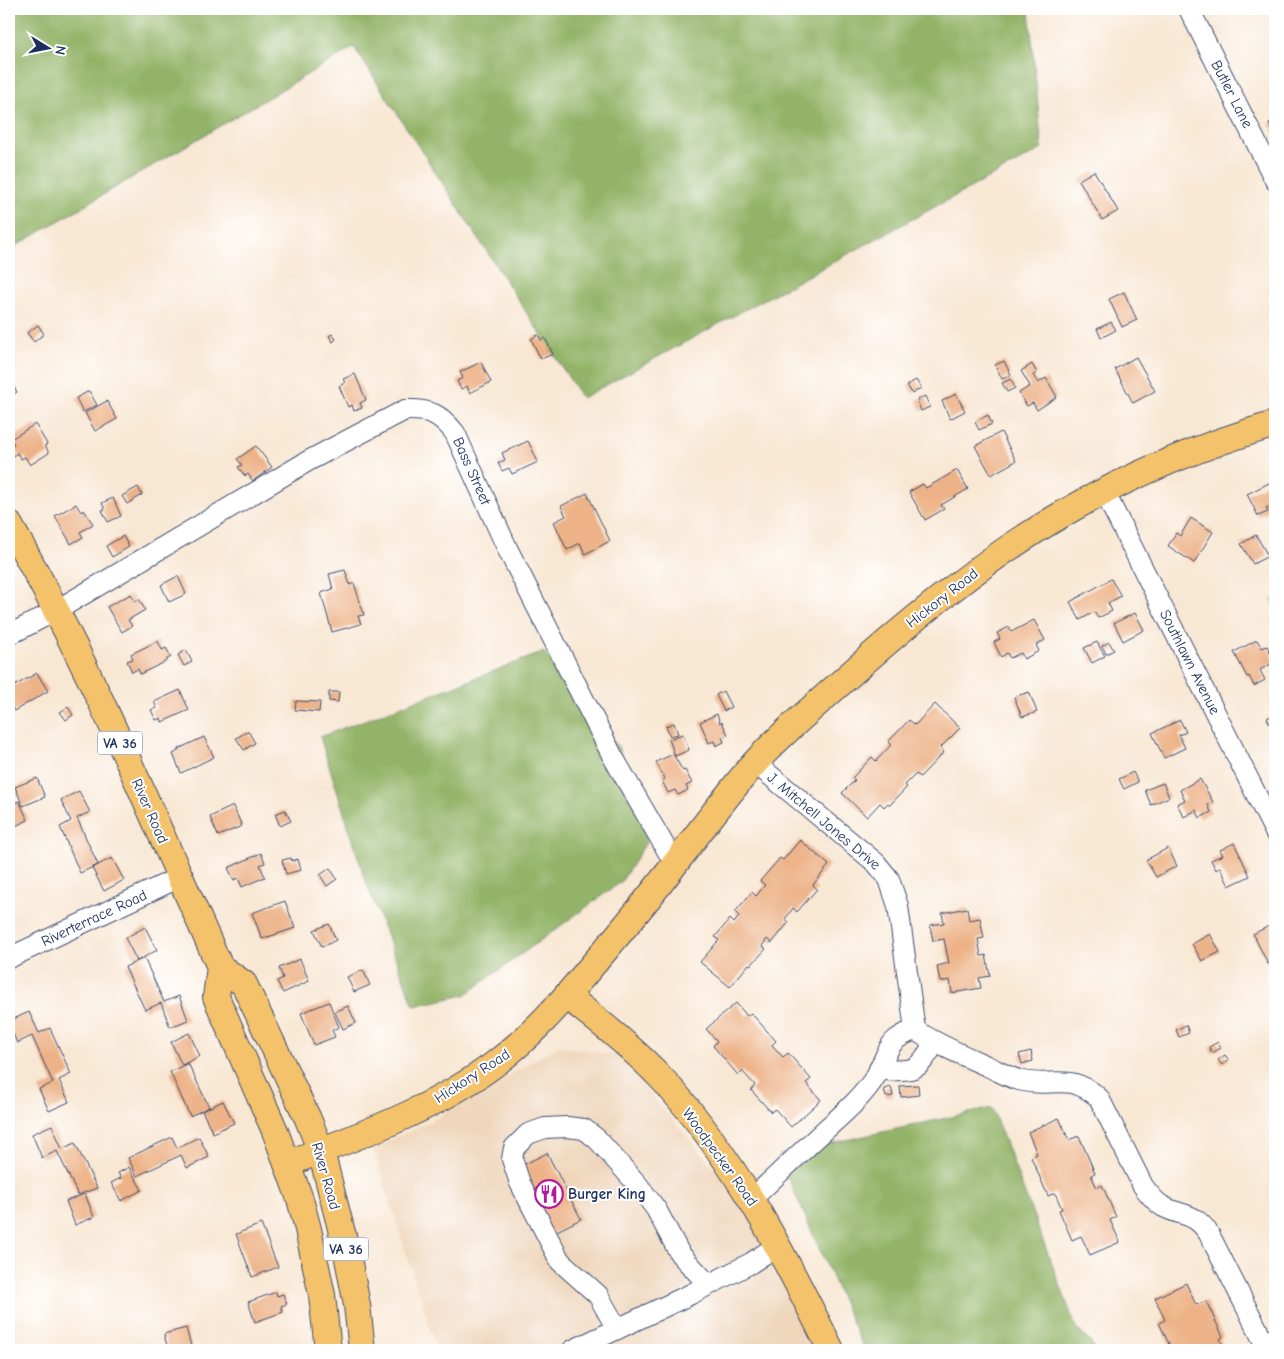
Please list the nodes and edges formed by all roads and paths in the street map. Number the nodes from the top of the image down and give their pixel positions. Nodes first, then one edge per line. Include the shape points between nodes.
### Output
1 (1189, 9) edge
2 (1275, 180) edge
3 (1275, 424) edge
4 (1104, 491) junction
5 (9, 524) edge
6 (56, 610) junction
7 (9, 635) edge
8 (754, 763) junction
9 (1275, 832) edge
10 (675, 864) junction
11 (180, 878) junction
12 (9, 958) edge
13 (220, 967) junction
14 (567, 996) junction
15 (916, 1030) junction
16 (935, 1043) junction
17 (879, 1069) junction
18 (320, 1150) junction
19 (287, 1164) junction
20 (752, 1199) junction
21 (778, 1245) junction
22 (708, 1284) junction
23 (617, 1329) junction
24 (580, 1349) edge
25 (328, 1350) edge
26 (362, 1350) edge
27 (830, 1350) edge
28 (1268, 1350) edge

1 - 2 street, Butler Lane
3 - 4 main road, Hickory Road via 1234,435 1185,454
4 - 8 main road, Hickory Road via 1024,538 933,604
4 - 9 street, Southlawn Avenue
5 - 6 main road, River Road / VA 36
6 - 7 street, Bass Street
6 - 10 street, Bass Street via 308,461 405,410 432,412 455,433 508,550 608,749
6 - 11 main road, River Road / VA 36 via 92,681
8 - 10 main road, Hickory Road
8 - 15 street, J. Mitchell Jones Drive via 876,863 890,879 898,906
10 - 14 main road, Hickory Road
11 - 12 street, Riverterrace Road
11 - 13 main road, River Road / VA 36
13 - 18 main road, River Road / VA 36 via 244,984
13 - 19 main road, River Road / VA 36 via 216,997
14 - 18 main road, Hickory Road via 520,1044 473,1079 408,1114
14 - 20 main road, Woodpecker Road via 628,1045 664,1081 709,1137
15 - 16 street
15 - 17 street via 893,1042 886,1050
16 - 17 street via 914,1068
16 - 28 street via 1019,1080 1081,1085 1099,1098 1152,1198 1163,1206 1192,1217 1209,1234
17 - 20 street via 858,1099
18 - 19 main road, Hickory Road
18 - 26 main road, River Road / VA 36 via 346,1248
19 - 25 main road, River Road / VA 36 via 310,1236 322,1295
20 - 21 main road, Woodpecker Road
21 - 22 street
21 - 27 main road, Woodpecker Road
22 - 23 street
22 - 23 street via 680,1254 656,1209 598,1138 584,1129 559,1127 528,1134 514,1148 512,1159 520,1183 560,1261 598,1295
23 - 24 street

